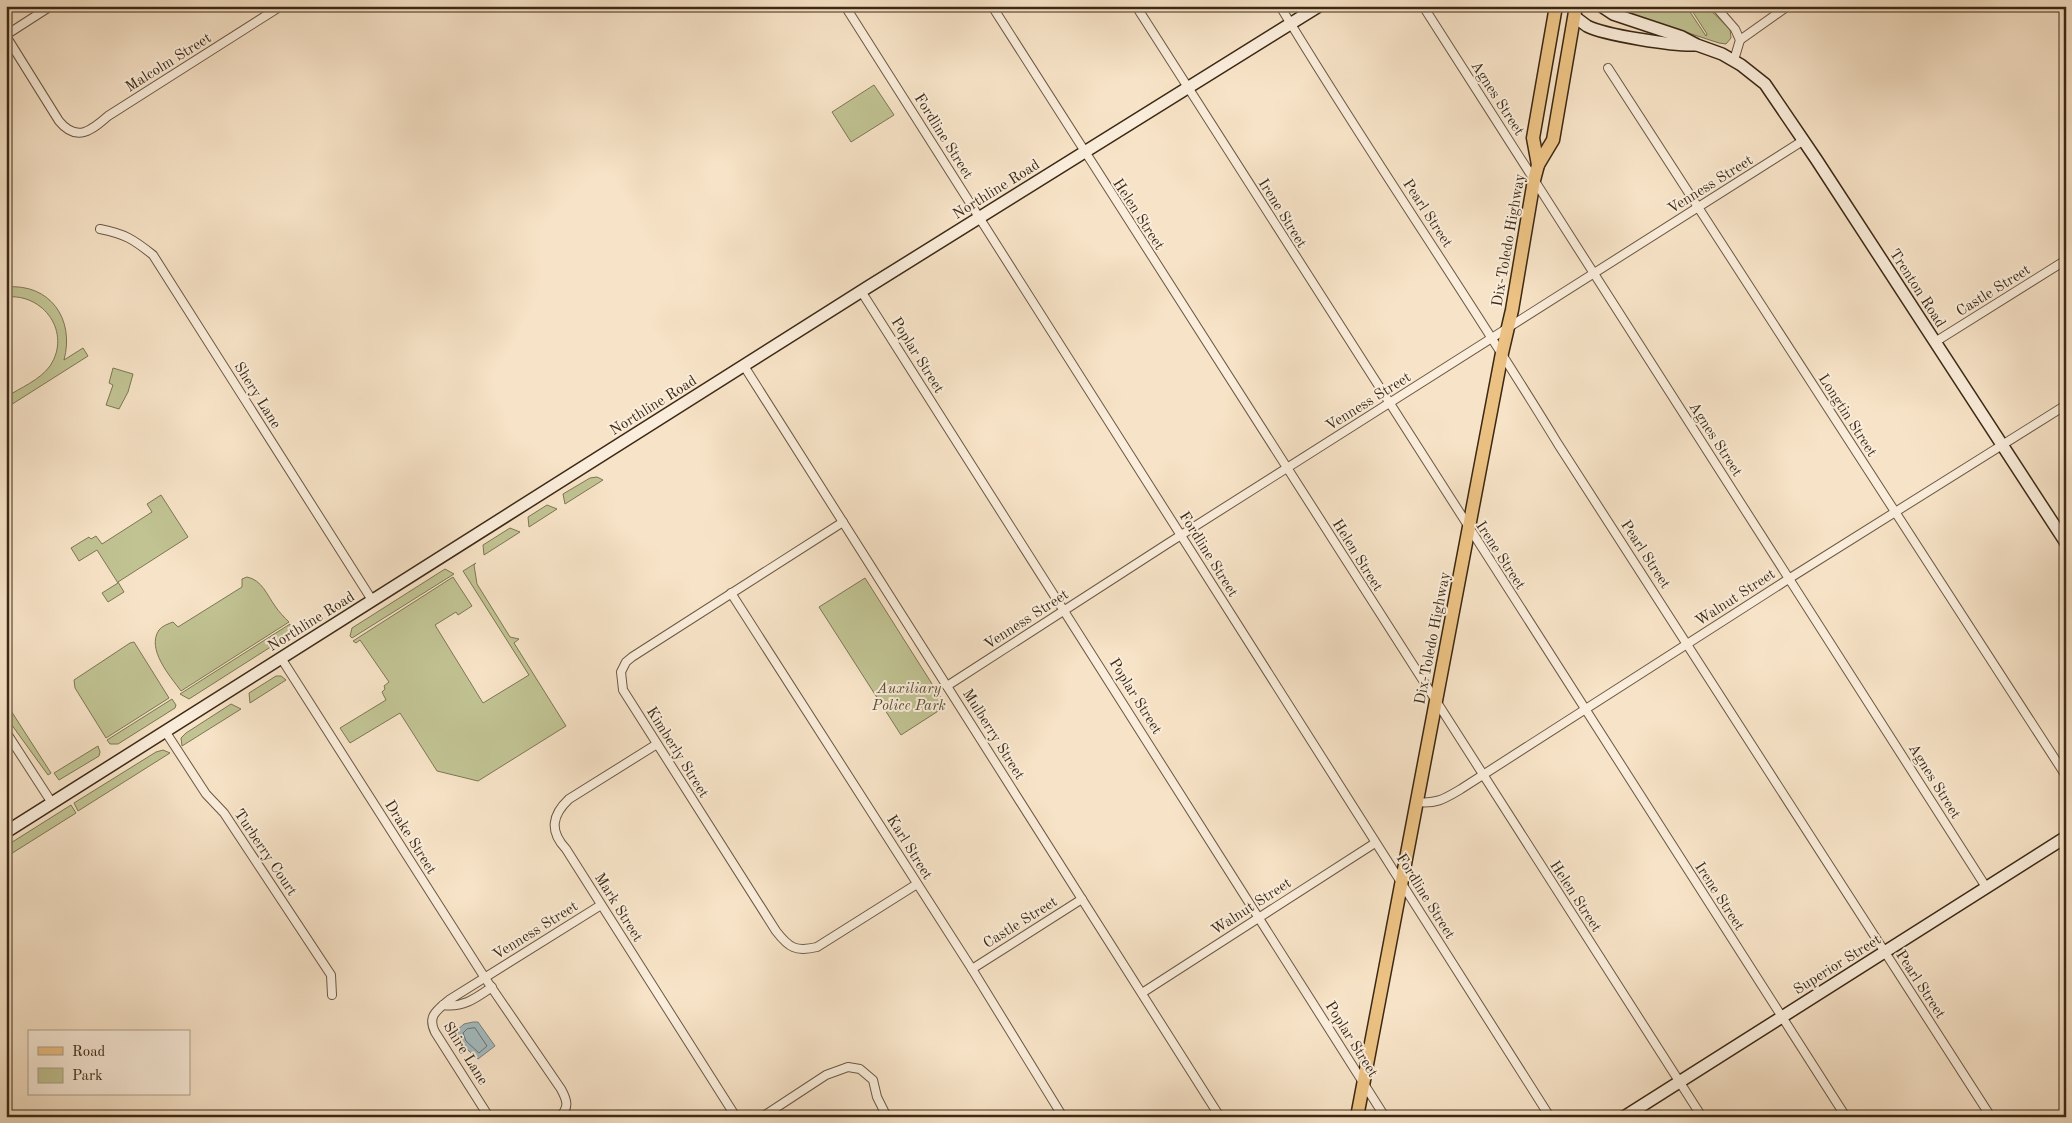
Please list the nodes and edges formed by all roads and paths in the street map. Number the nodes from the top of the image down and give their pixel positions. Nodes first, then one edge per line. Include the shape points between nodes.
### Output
1 (51, 6) edge
2 (845, 6) edge
3 (992, 6) edge
4 (1136, 6) edge
5 (1280, 6) edge
6 (1319, 6) edge
7 (1423, 6) edge
8 (1556, 6) edge
9 (1601, 6) edge
10 (1715, 6) edge
11 (1788, 6) edge
12 (278, 7) edge
13 (1573, 10) edge
14 (1291, 24) junction
15 (6, 36) edge
16 (1740, 40) junction
17 (1696, 45) junction
18 (1734, 60) junction
19 (1608, 68) dead end
20 (1187, 88) junction
21 (1804, 140) junction
22 (1084, 152) junction
23 (1538, 165) junction
24 (1534, 180) junction
25 (1697, 208) junction
26 (979, 217) junction
27 (100, 229) dead end
28 (2066, 260) edge
29 (1593, 274) junction
30 (861, 291) junction
31 (1507, 330) junction
32 (1493, 339) junction
33 (1935, 342) junction
34 (1502, 353) junction
35 (744, 366) junction
36 (1388, 404) junction
37 (2066, 405) edge
38 (2002, 445) junction
39 (1288, 468) junction
40 (1895, 513) junction
41 (843, 522) junction
42 (1469, 529) junction
43 (1181, 536) junction
44 (2066, 543) edge
45 (1790, 578) junction
46 (732, 593) junction
47 (372, 600) junction
48 (1065, 610) junction
49 (1687, 644) junction
50 (280, 658) junction
51 (947, 686) junction
52 (1436, 703) junction
53 (1585, 709) junction
54 (165, 731) junction
55 (6, 732) edge
56 (657, 744) junction
57 (1483, 775) junction
58 (2066, 776) edge
59 (1417, 802) junction
60 (52, 803) junction
61 (6, 832) edge
62 (2066, 837) edge
63 (1375, 843) junction
64 (917, 884) junction
65 (1402, 884) junction
66 (1986, 888) junction
67 (1082, 899) junction
68 (601, 905) junction
69 (1260, 917) junction
70 (1884, 952) junction
71 (972, 969) junction
72 (485, 978) junction
73 (492, 987) junction
74 (1142, 993) junction
75 (332, 995) dead end
76 (443, 1005) junction
77 (1782, 1017) junction
78 (1679, 1082) junction
79 (1363, 1083) junction
80 (490, 1117) edge
81 (559, 1117) edge
82 (736, 1117) edge
83 (762, 1117) edge
84 (887, 1117) edge
85 (1063, 1117) edge
86 (1220, 1117) edge
87 (1357, 1117) edge
88 (1385, 1117) edge
89 (1550, 1117) edge
90 (1624, 1117) edge
91 (1702, 1117) edge
92 (1846, 1117) edge
93 (1991, 1117) edge

1 - 15 street
2 - 26 street, Fordline Street
3 - 22 street, Helen Street
4 - 20 street, Irene Street
5 - 14 street, Pearl Street
6 - 14 main road, Northline Road
7 - 24 street, Agnes Street
8 - 23 main road, Dix-Toledo Highway via 1533,138
9 - 17 main road, Trenton Road via 1613,14 1682,37
10 - 16 street
11 - 16 street
12 - 15 street, Malcolm Street via 108,116 91,131 81,133 68,129 59,121
13 - 17 main road, Trenton Road via 1588,26 1683,46
13 - 23 main road, Dix-Toledo Highway via 1554,140
14 - 20 main road, Northline Road
14 - 32 street, Pearl Street
16 - 18 street
17 - 18 main road, Trenton Road
18 - 21 main road, Trenton Road via 1765,84
19 - 25 street, Longtin Street
20 - 22 main road, Northline Road
20 - 36 street, Irene Street
21 - 25 street, Venness Street
21 - 33 main road, Trenton Road
22 - 26 main road, Northline Road
22 - 39 street, Helen Street
23 - 24 main road, Dix-Toledo Highway
24 - 29 street, Agnes Street
24 - 31 main road, Dix-Toledo Highway
25 - 29 street, Venness Street
25 - 40 street, Longtin Street
26 - 30 main road, Northline Road
26 - 43 street, Fordline Street
27 - 47 street, Shery Lane via 132,238 153,255
28 - 33 street, Castle Street
29 - 31 street, Venness Street
29 - 45 street, Agnes Street
30 - 35 main road, Northline Road
30 - 48 street, Poplar Street
31 - 32 street, Venness Street
31 - 34 main road, Dix-Toledo Highway
32 - 34 street, Pearl Street
32 - 36 street, Venness Street
33 - 38 main road, Trenton Road
34 - 42 main road, Dix-Toledo Highway
34 - 49 street, Pearl Street
35 - 41 street, Mulberry Street
35 - 47 main road, Northline Road
36 - 39 street, Venness Street
36 - 42 street, Irene Street
37 - 38 street, Walnut Street
38 - 40 street, Walnut Street
38 - 44 main road, Trenton Road
39 - 43 street, Venness Street
39 - 52 street, Helen Street
40 - 45 street, Walnut Street
40 - 58 street, Longtin Street
41 - 46 street, Kimberly Street
41 - 51 street, Mulberry Street
42 - 52 main road, Dix-Toledo Highway
42 - 53 street, Irene Street
43 - 48 street, Venness Street
43 - 63 street, Fordline Street
45 - 49 street, Walnut Street
45 - 66 street, Agnes Street
46 - 56 street, Kimberly Street via 632,657 623,667 620,678 623,690
46 - 64 street, Karl Street
47 - 50 main road, Northline Road
48 - 51 street, Venness Street
48 - 69 street, Poplar Street
49 - 53 street, Walnut Street
49 - 70 street, Pearl Street
50 - 54 main road, Northline Road
50 - 72 street, Drake Street
51 - 67 street, Mulberry Street
52 - 57 street, Helen Street
52 - 59 main road, Dix-Toledo Highway
53 - 57 street, Walnut Street
53 - 77 street, Irene Street
54 - 60 main road, Northline Road
54 - 75 street, Turberry Court via 206,794 224,813 331,975
55 - 60 street
56 - 64 street, Kimberly Street via 787,944 804,950 817,946
56 - 68 street, Mark Street via 569,799 556,816 557,839
57 - 59 street, Walnut Street via 1436,802
57 - 78 street, Helen Street
59 - 65 main road, Dix-Toledo Highway
60 - 61 main road, Northline Road
62 - 66 main road, Superior Street
63 - 65 street, Fordline Street
63 - 69 street, Walnut Street
64 - 71 street, Karl Street
65 - 79 main road, Dix-Toledo Highway
65 - 89 street, Fordline Street
66 - 70 main road, Superior Street
67 - 71 street, Castle Street
67 - 74 street, Mulberry Street
68 - 72 street, Venness Street
68 - 82 street, Mark Street
69 - 74 street, Walnut Street
69 - 79 street, Poplar Street
70 - 77 main road, Superior Street
70 - 93 street, Pearl Street
71 - 85 street, Karl Street
72 - 73 street, Drake Street
72 - 76 street, Shire Lane
73 - 76 street, Shire Lane via 470,1002
73 - 81 street, Drake Street via 565,1096 566,1108
74 - 86 street, Mulberry Street
76 - 80 street, Shire Lane via 433,1014 432,1027
77 - 78 main road, Superior Street
77 - 92 street, Irene Street
78 - 90 main road, Superior Street
78 - 91 street, Helen Street
79 - 87 main road, Dix-Toledo Highway
79 - 88 street, Poplar Street
83 - 84 street via 826,1075 848,1067 860,1069 873,1080

